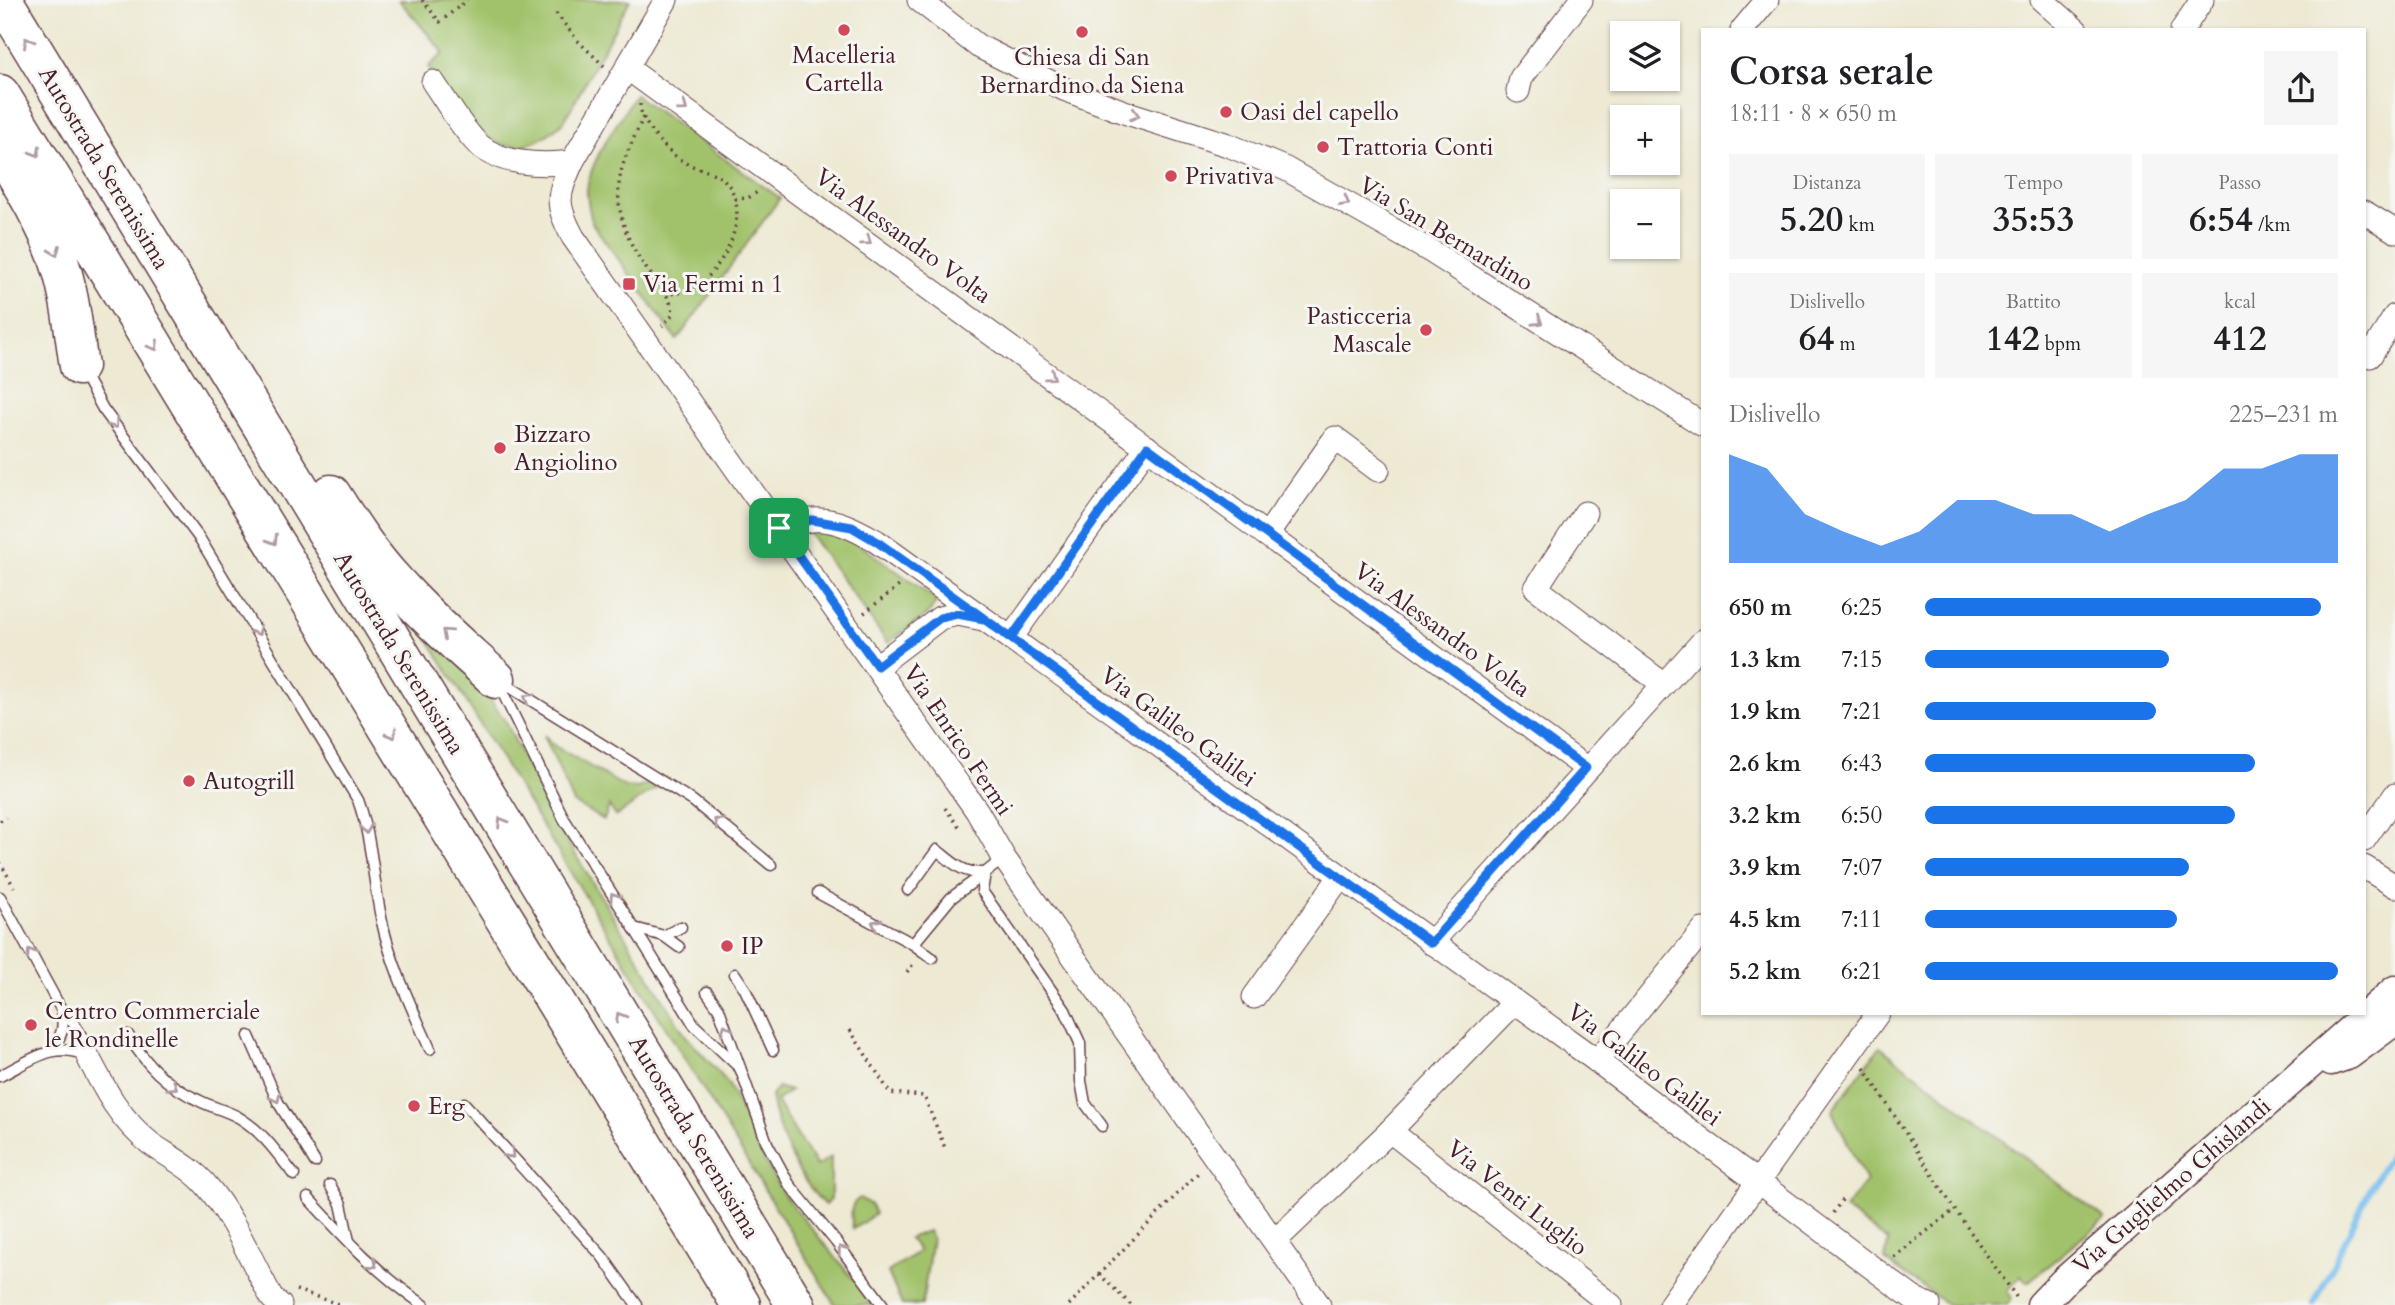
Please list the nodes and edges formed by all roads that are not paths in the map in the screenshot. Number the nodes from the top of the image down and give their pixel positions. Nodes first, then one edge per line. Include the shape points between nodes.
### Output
1 (3, 0) edge
2 (666, 0) edge
3 (1581, 0) edge
4 (1768, 0) edge
5 (2042, 0) edge
6 (2202, 0) edge
7 (925, 1) edge
8 (1744, 28) edge
9 (2074, 28) edge
10 (2183, 28) edge
11 (616, 68) junction
12 (433, 82) dead end
13 (1518, 91) dead end
14 (0, 94) edge
15 (0, 147) edge
16 (572, 162) junction
17 (2366, 213) edge
18 (139, 226) junction
19 (2395, 231) edge
20 (2395, 316) edge
21 (2370, 356) dead end
22 (79, 366) joint
23 (1701, 424) edge
24 (1147, 447) junction
25 (1378, 470) dead end
26 (1585, 513) dead end
27 (779, 528) junction
28 (1267, 535) junction
29 (926, 577) junction
30 (940, 618) junction
31 (984, 619) junction
32 (1011, 638) junction
33 (1701, 643) edge
34 (877, 666) junction
35 (496, 679) junction
36 (1663, 684) junction
37 (1586, 768) junction
38 (2395, 795) edge
39 (2366, 836) edge
40 (1004, 858) junction
41 (771, 865) dead end
42 (2366, 868) edge
43 (985, 873) junction
44 (1340, 877) junction
45 (2395, 886) edge
46 (908, 890) dead end
47 (818, 893) dead end
48 (0, 897) edge
49 (681, 927) dead end
50 (634, 928) junction
51 (1701, 932) edge
52 (664, 936) junction
53 (1431, 943) junction
54 (913, 944) junction
55 (679, 947) dead end
56 (932, 958) dead end
57 (735, 974) dead end
58 (2395, 990) edge
59 (708, 992) dead end
60 (1254, 996) dead end
61 (1515, 1002) junction
62 (61, 1009) junction
63 (1877, 1015) edge
64 (2395, 1021) edge
65 (128, 1035) dead end
66 (249, 1036) dead end
67 (430, 1049) dead end
68 (52, 1050) junction
69 (773, 1050) dead end
70 (88, 1057) junction
71 (1597, 1061) junction
72 (742, 1070) junction
73 (2305, 1070) junction
74 (0, 1076) edge
75 (464, 1103) dead end
76 (1102, 1126) dead end
77 (1390, 1131) junction
78 (315, 1162) dead end
79 (294, 1175) dead end
80 (1756, 1183) junction
81 (330, 1185) dead end
82 (308, 1198) dead end
83 (1275, 1241) junction
84 (349, 1242) junction
85 (285, 1296) edge
86 (1920, 1303) edge
87 (2030, 1303) edge
88 (424, 1305) edge
89 (637, 1305) edge
90 (741, 1305) edge
91 (796, 1305) edge
92 (883, 1305) edge
93 (1319, 1305) edge
94 (1611, 1305) edge
95 (1670, 1305) edge

18 -> 1 highway, Autostrada Serenissima
2 - 11 street, Via Enrico Fermi
3 - 13 street via 1521,78
4 - 8 street
5 - 9 street
6 - 10 street
7 -> 23 street, Via San Bernardino via 978,46 1064,89 1286,169 1432,252
11 - 16 street, Via Enrico Fermi
11 -> 24 street, Via Alessandro Volta
12 - 16 street via 475,142 487,150 526,162
14 -> 90 highway, Autostrada Serenissima
15 -> 22 highway via 41,217 57,255
16 - 27 street, Via Enrico Fermi via 561,187 560,212 573,237
17 - 19 street
35 -> 18 highway via 393,580 350,525 208,296
91 -> 18 highway, Autostrada Serenissima
20 - 21 street
22 -> 67 lane via 103,409 206,549 358,800 392,960
24 - 28 street, Via Alessandro Volta
24 - 32 street
25 - 28 street via 1335,438
26 - 36 street via 1536,588
27 - 29 street, Via Galileo Galilei via 812,520 852,527
27 - 34 street, Via Enrico Fermi
28 - 37 street, Via Alessandro Volta
29 - 30 street via 943,600
29 - 31 street, Via Galileo Galilei
30 - 31 street, Via Galileo Galilei via 957,614
30 - 34 street
31 - 32 street, Via Galileo Galilei
32 - 44 street, Via Galileo Galilei
33 - 36 street
34 - 40 street, Via Enrico Fermi
41 -> 35 lane via 692,801
50 -> 35 lane via 564,819
36 - 37 street
37 - 53 street
38 - 39 street
40 - 43 lane
40 - 83 street, Via Enrico Fermi
42 - 45 street
43 - 46 lane via 959,869 937,850
43 - 54 lane via 951,898
43 - 76 lane via 982,891 1065,1010 1080,1043 1085,1103
44 - 53 street, Via Galileo Galilei
44 - 60 street
54 -> 47 lane
62 -> 48 lane
49 - 52 lane
50 - 52 lane
50 - 72 lane via 695,1026
51 - 71 street
52 - 55 lane
53 - 61 street, Via Galileo Galilei
54 - 56 lane
57 - 69 lane
58 - 73 street, Via Guglielmo Ghislandi
72 -> 59 lane
61 - 71 street, Via Galileo Galilei
61 - 77 street
62 - 68 lane via 63,1033
62 - 70 lane via 76,1024
63 - 80 street
64 - 73 street, Via Guglielmo Ghislandi via 2349,1055
65 -> 79 lane via 155,1073 264,1136
66 -> 78 lane via 278,1102
68 - 70 lane via 73,1050
68 - 74 lane
70 - 85 street via 127,1122 206,1185 272,1298
71 - 80 street, Via Galileo Galilei
92 -> 72 lane via 789,1184 767,1143
73 - 87 street, Via Guglielmo Ghislandi via 2073,1273
75 -> 89 lane via 602,1256
77 - 83 street
77 - 94 street, Via Venti Luglio
80 - 86 street, Via Galileo Galilei
80 - 95 street
81 - 84 lane via 341,1204
82 - 84 lane
83 - 93 street, Via Enrico Fermi
84 -> 88 lane

